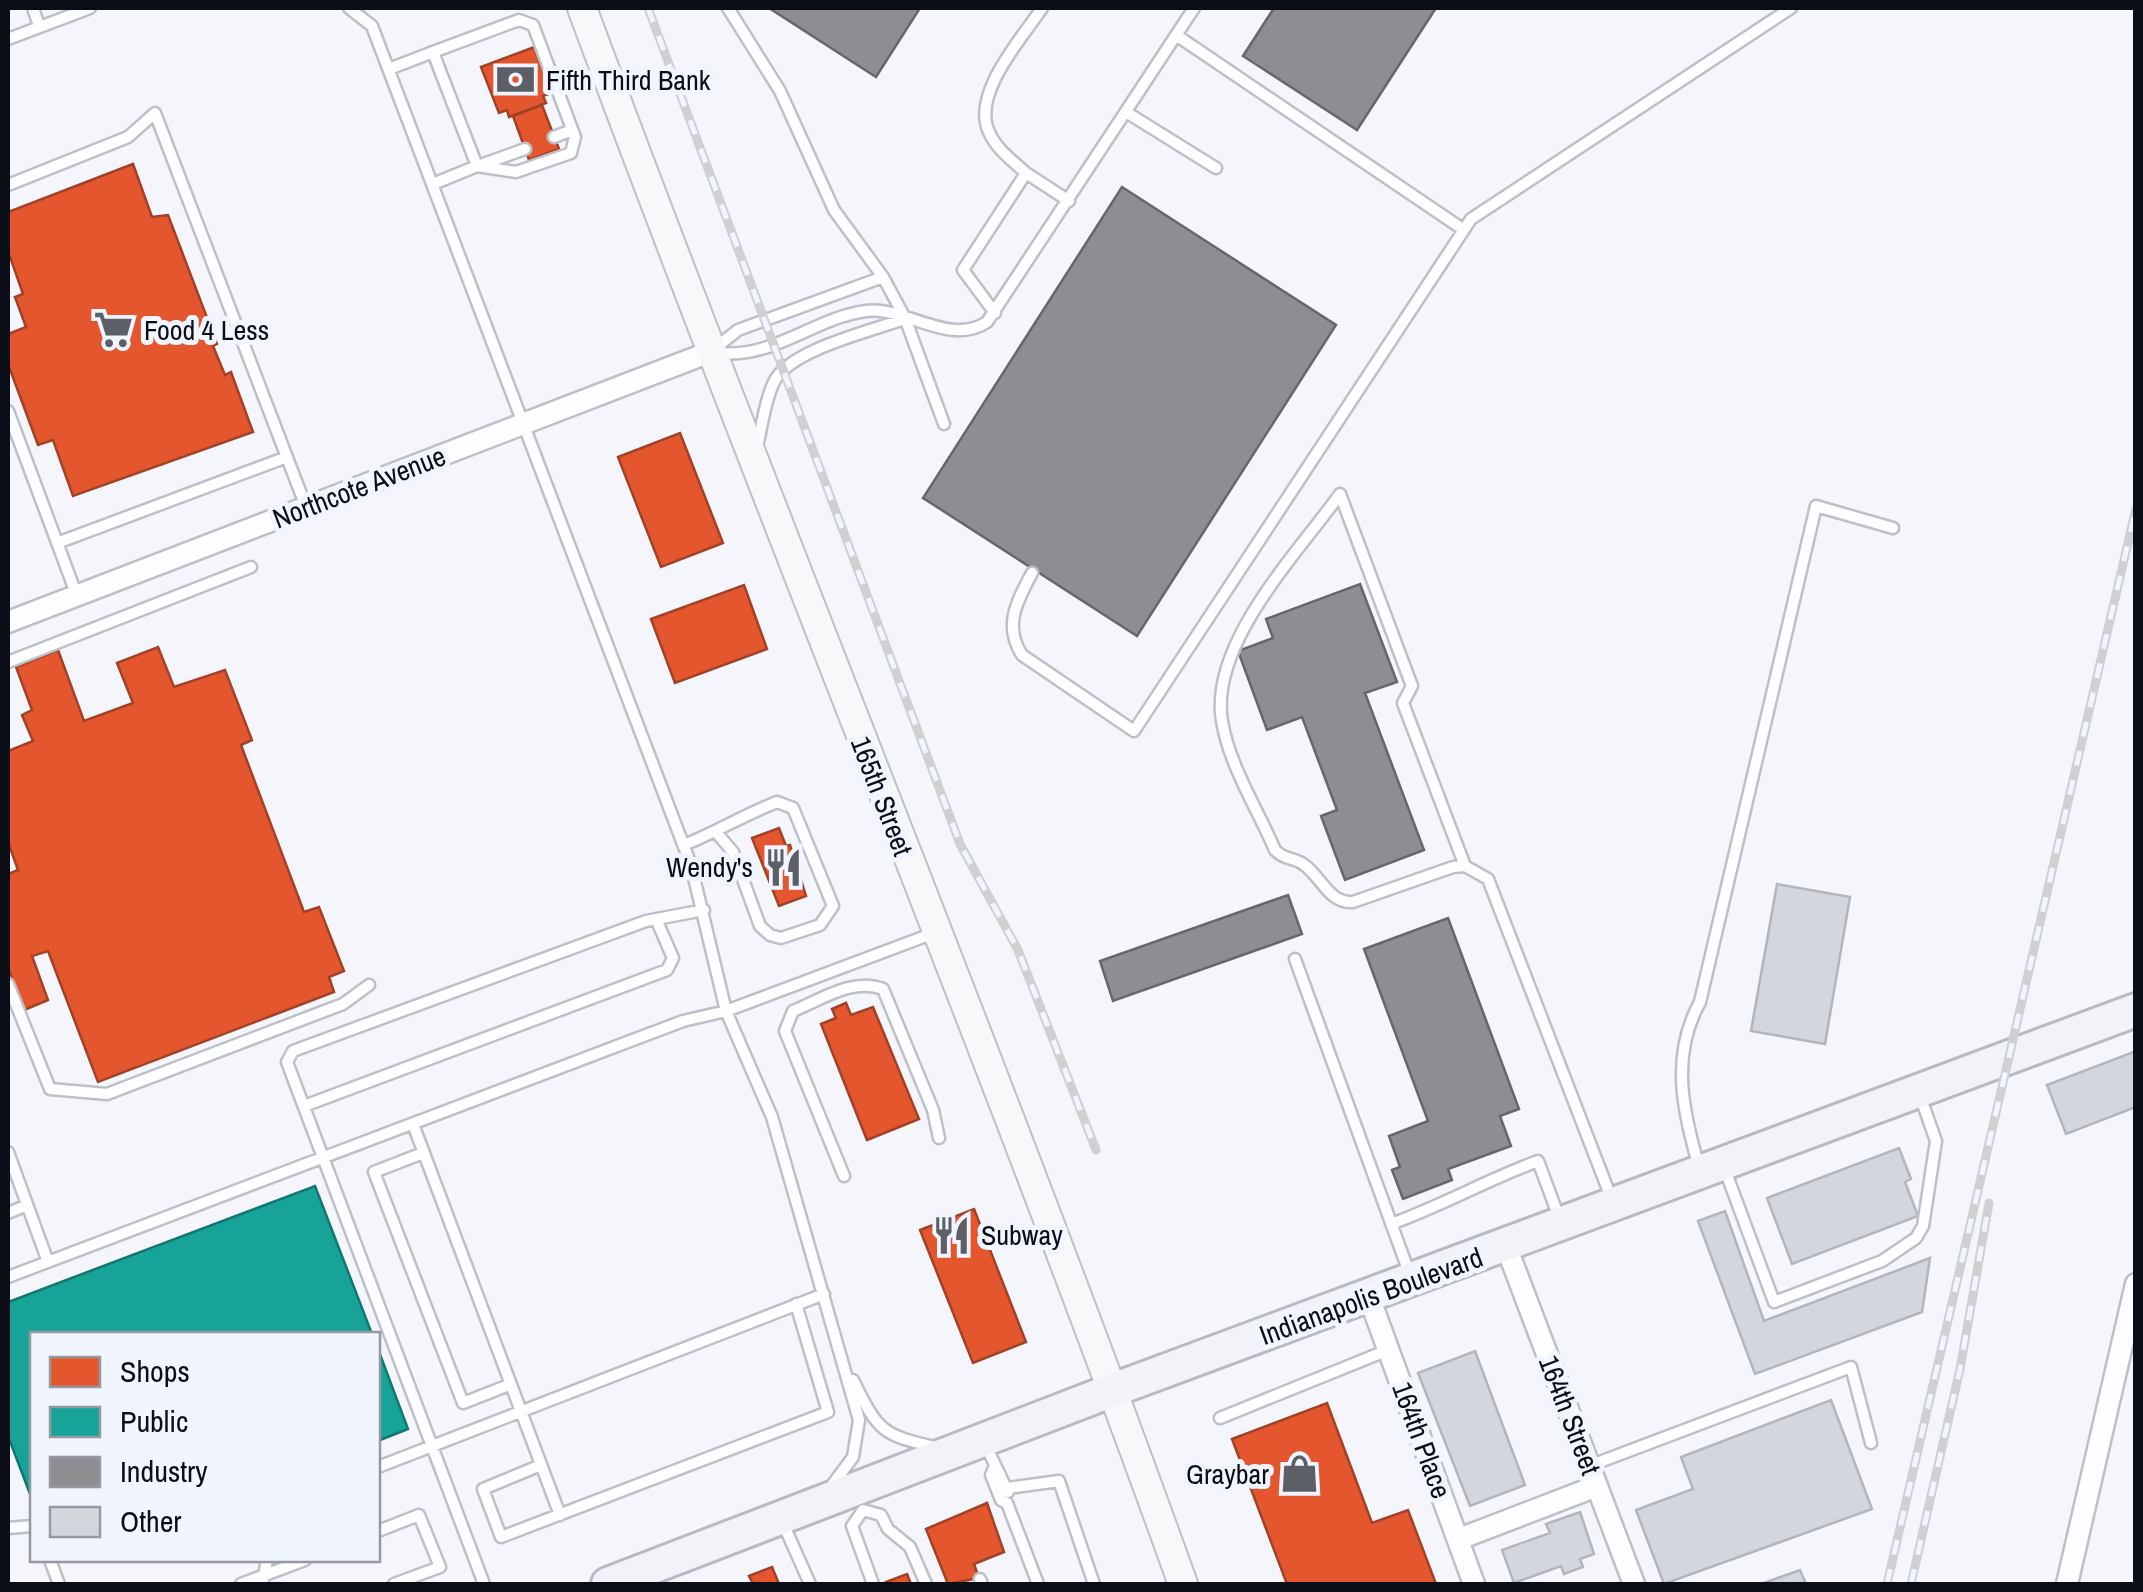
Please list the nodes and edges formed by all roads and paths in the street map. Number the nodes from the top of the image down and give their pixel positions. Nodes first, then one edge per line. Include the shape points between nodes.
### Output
1 (32, 8) edge
2 (90, 8) edge
3 (349, 8) edge
4 (582, 8) edge
5 (728, 8) edge
6 (1042, 8) edge
7 (1194, 8) edge
8 (1791, 8) edge
9 (40, 26) junction
10 (1176, 35) junction
11 (8, 39) edge
12 (433, 52) junction
13 (389, 69) junction
14 (1126, 112) junction
15 (572, 130) junction
16 (554, 137) dead end
17 (525, 148) dead end
18 (477, 166) junction
19 (1216, 168) dead end
20 (1026, 173) junction
21 (432, 184) junction
22 (8, 185) edge
23 (1069, 201) junction
24 (1464, 230) junction
25 (883, 277) junction
26 (995, 313) junction
27 (905, 318) junction
28 (710, 352) junction
29 (8, 411) edge
30 (524, 424) junction
31 (944, 424) dead end
32 (287, 457) junction
33 (753, 464) junction
34 (306, 507) junction
35 (1893, 528) dead end
36 (57, 543) junction
37 (250, 567) dead end
38 (1032, 573) dead end
39 (76, 596) junction
40 (8, 622) edge
41 (8, 662) edge
42 (716, 832) junction
43 (684, 845) junction
44 (1465, 866) junction
45 (704, 910) junction
46 (656, 919) junction
47 (935, 932) junction
48 (1296, 958) dead end
49 (8, 984) edge
50 (369, 985) dead end
51 (2136, 1010) edge
52 (726, 1011) junction
53 (1918, 1091) junction
54 (304, 1106) junction
55 (413, 1124) junction
56 (939, 1138) dead end
57 (8, 1152) edge
58 (423, 1153) junction
59 (325, 1160) junction
60 (1712, 1168) junction
61 (844, 1176) dead end
62 (1614, 1205) junction
63 (27, 1206) junction
64 (8, 1213) edge
65 (1391, 1224) junction
66 (1562, 1225) junction
67 (1506, 1246) junction
68 (48, 1262) junction
69 (8, 1277) edge
70 (1412, 1281) junction
71 (2135, 1292) edge
72 (824, 1294) junction
73 (1369, 1297) junction
74 (796, 1304) junction
75 (1389, 1350) junction
76 (844, 1361) junction
77 (509, 1386) junction
78 (1113, 1390) junction
79 (519, 1412) junction
80 (1220, 1418) dead end
81 (1871, 1443) dead end
82 (432, 1445) junction
83 (978, 1452) junction
84 (380, 1466) edge
85 (541, 1466) junction
86 (1593, 1476) junction
87 (1008, 1488) junction
88 (859, 1501) junction
89 (1008, 1503) junction
90 (812, 1506) junction
91 (560, 1515) junction
92 (781, 1519) junction
93 (380, 1530) edge
94 (1458, 1539) junction
95 (301, 1562) edge
96 (655, 1576) edge
97 (262, 1581) edge
98 (241, 1584) edge
99 (394, 1584) edge
100 (484, 1584) edge
101 (608, 1584) edge
102 (810, 1584) edge
103 (874, 1584) edge
104 (926, 1584) edge
105 (1038, 1584) edge
106 (1094, 1584) edge
107 (1183, 1584) edge
108 (1474, 1584) edge
109 (1634, 1584) edge
110 (2066, 1584) edge

1 - 9 lane
2 - 9 lane
3 - 13 lane via 372,26
4 - 28 main road, 165th Street
5 - 25 lane via 780,91 834,210
6 - 20 lane via 984,114 994,141
7 - 10 lane
8 - 24 lane via 1482,208
9 - 11 lane
10 - 14 lane
10 - 24 lane
12 - 13 lane
12 - 15 lane via 519,20 533,25
12 - 18 lane
13 - 21 lane
14 - 19 lane
14 - 23 lane
15 - 16 lane
15 - 18 lane via 571,153 556,161 516,172
17 - 18 lane
18 - 21 lane
20 - 23 lane
20 - 26 lane via 963,270
21 - 30 lane
22 - 32 lane via 128,138 154,112
23 - 26 lane
24 - 38 lane via 1134,731 1022,655 1012,617
25 - 27 lane
25 - 28 lane via 738,330
26 - 27 lane via 967,331
27 - 28 lane via 868,311 743,356
27 - 31 lane
27 - 33 lane via 782,370
28 - 30 street, Northcote Avenue
28 - 33 main road, 165th Street
29 - 36 lane
30 - 34 street, Northcote Avenue
30 - 43 lane
32 - 34 lane
32 - 36 lane
33 - 47 main road, 165th Street
34 - 39 street, Northcote Avenue
35 - 60 lane via 1816,506 1700,1002 1690,1020 1680,1088
36 - 39 lane
37 - 41 lane
39 - 40 street, Northcote Avenue
42 - 42 lane via 733,852 760,926 770,934 781,938 828,917 833,906 793,808 777,802
42 - 43 lane
43 - 45 lane
44 - 44 lane via 1353,902 1337,899 1302,863 1275,850 1226,739 1222,685 1237,638 1340,494 1412,686 1403,703
44 - 62 lane via 1493,887
45 - 46 lane
45 - 52 lane
46 - 54 lane via 672,958 667,970
46 - 54 lane via 293,1051 287,1062
47 - 52 lane
47 - 78 main road, 165th Street
48 - 65 lane
49 - 50 lane via 50,1088 107,1094 342,1004
51 - 53 main road, Indianapolis Boulevard
52 - 55 lane
52 - 72 lane via 772,1117
53 - 60 main road, Indianapolis Boulevard
53 - 60 lane via 1936,1141 1923,1226 1902,1250 1774,1302
54 - 59 lane
55 - 58 lane
55 - 59 lane
56 - 61 lane via 883,989 862,984 793,1012 785,1031
57 - 63 lane
58 - 77 lane
58 - 77 lane via 374,1172 462,1403
59 - 68 lane
59 - 82 lane
60 - 62 main road, Indianapolis Boulevard
62 - 66 main road, Indianapolis Boulevard
63 - 64 lane
63 - 68 lane
65 - 66 lane via 1538,1160
65 - 70 lane
66 - 67 main road, Indianapolis Boulevard
67 - 70 main road, Indianapolis Boulevard
67 - 86 street, 164th Street
68 - 69 lane
70 - 73 main road, Indianapolis Boulevard
71 - 110 street
72 - 74 lane
72 - 76 lane
73 - 75 street, 164th Place
73 - 78 main road, Indianapolis Boulevard
74 - 79 lane
74 - 91 lane via 828,1412
75 - 80 lane
75 - 94 street, 164th Place
76 - 83 lane via 876,1423 891,1437
76 - 90 lane via 858,1439 844,1469
77 - 79 lane
78 - 83 main road, Indianapolis Boulevard
78 - 107 main road, 165th Street
79 - 82 lane
79 - 85 lane
81 - 86 lane via 1851,1367
82 - 84 lane
82 - 100 lane
83 - 87 lane
83 - 88 main road, Indianapolis Boulevard
83 - 89 lane
85 - 91 lane
85 - 91 lane via 483,1489 501,1537
86 - 94 street
86 - 109 street, 164th Street
87 - 89 lane
87 - 106 lane via 1059,1480
88 - 90 main road, Indianapolis Boulevard
88 - 103 lane via 852,1526
88 - 104 lane via 910,1547
89 - 105 lane
90 - 92 main road, Indianapolis Boulevard
92 - 96 main road, Indianapolis Boulevard
92 - 102 lane
93 - 99 lane via 419,1514 440,1567
94 - 108 street, 164th Place
95 - 97 lane
96 - 101 main road, Indianapolis Boulevard
97 - 98 lane

